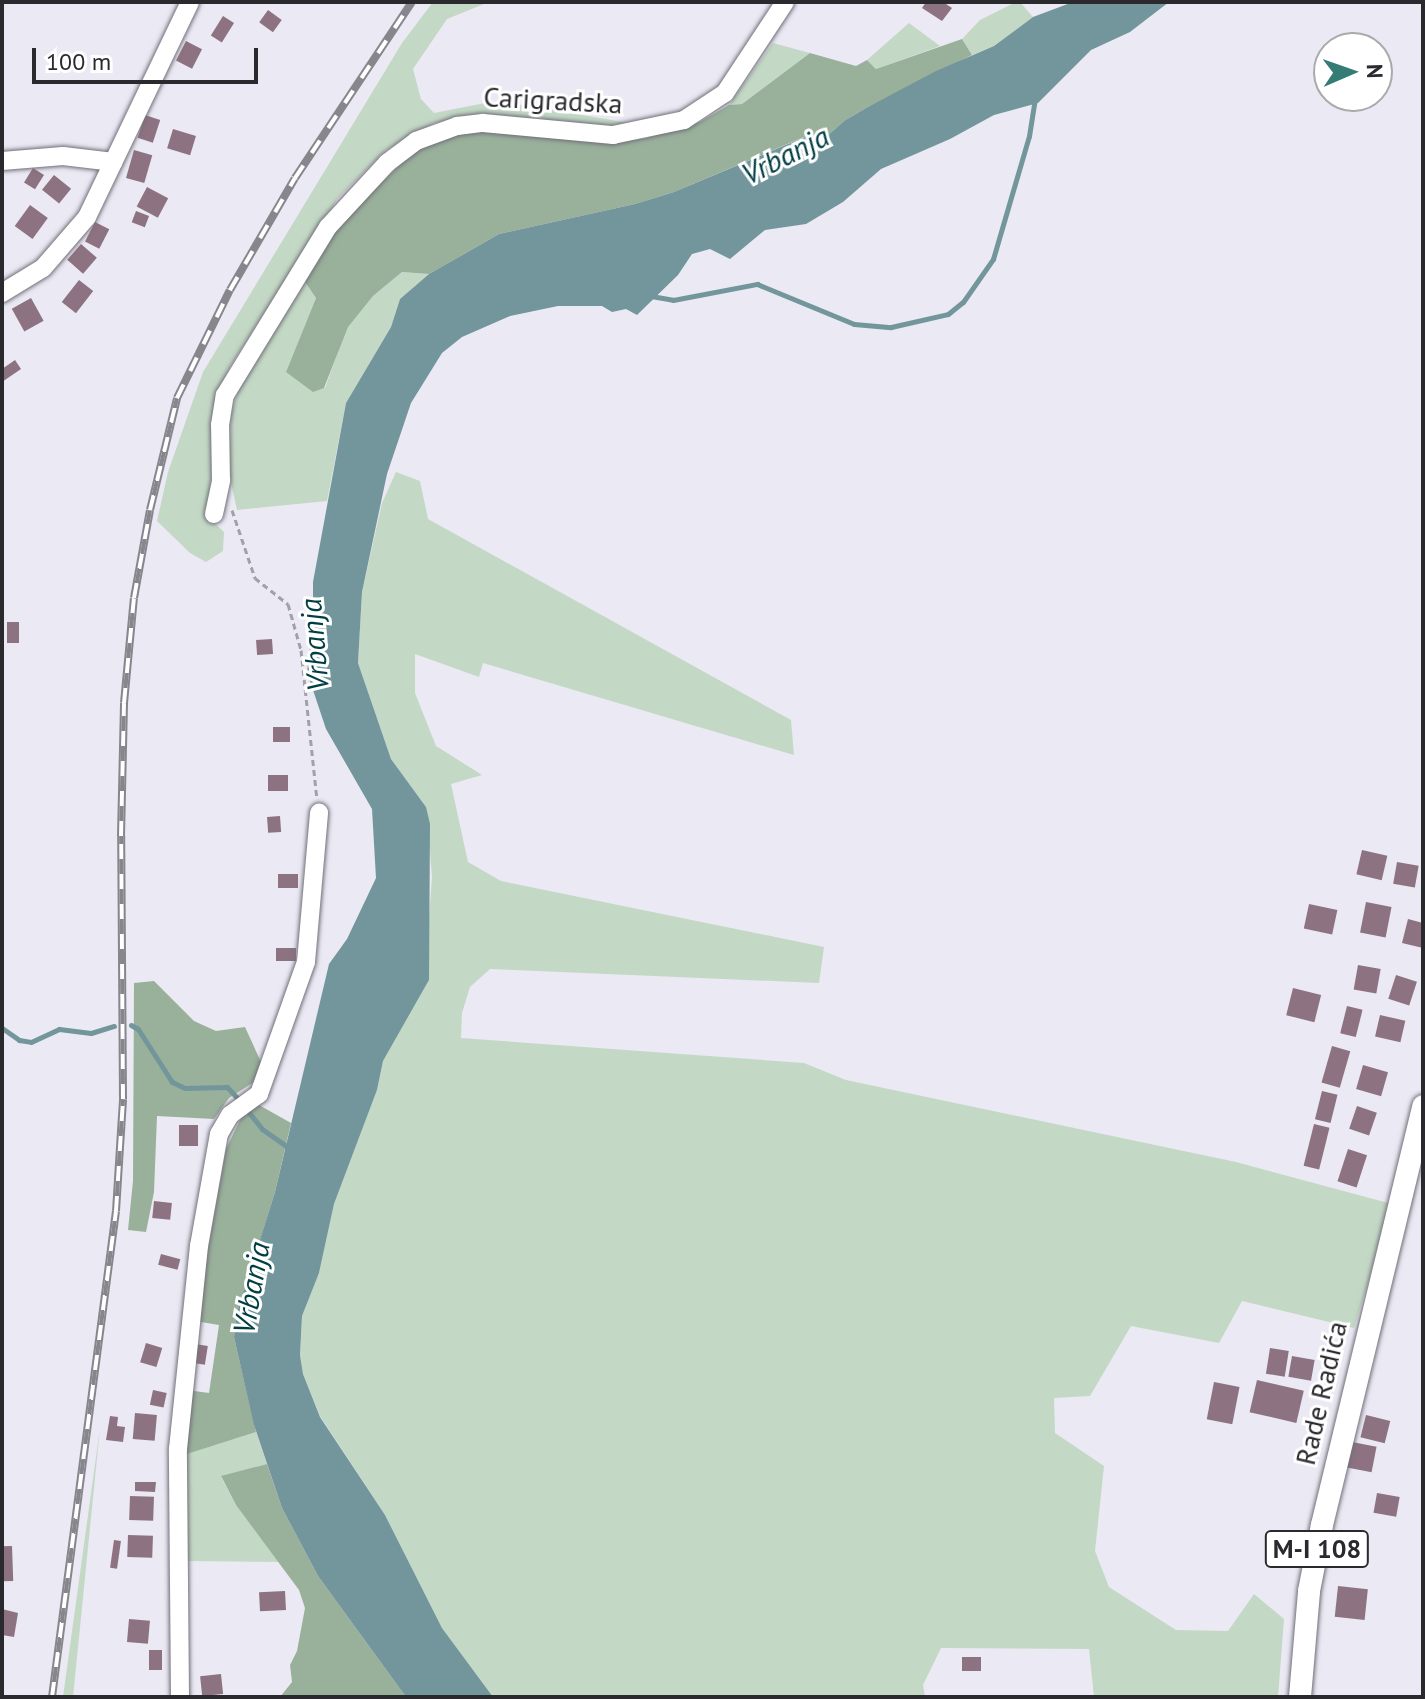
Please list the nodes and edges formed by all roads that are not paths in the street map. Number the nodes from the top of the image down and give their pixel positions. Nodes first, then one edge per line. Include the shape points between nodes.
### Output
1 (190, 2) edge
2 (785, 2) edge
3 (2, 161) edge
4 (114, 162) junction
5 (2, 293) edge
6 (222, 511) road end
7 (319, 813) road end
8 (1423, 1106) edge
9 (180, 1697) edge
10 (1300, 1697) edge

1 - 4 street
2 - 6 street, Carigradska via 725,93 684,120 613,135 483,123 457,126 416,141 387,163 328,227 225,395 220,425
3 - 4 street via 63,156
4 - 5 street via 87,217 61,250
7 - 9 street via 306,962 265,1082 219,1134 199,1246 178,1449
8 - 10 main road, Rade Radića / M-I 108 via 1322,1525 1309,1591

